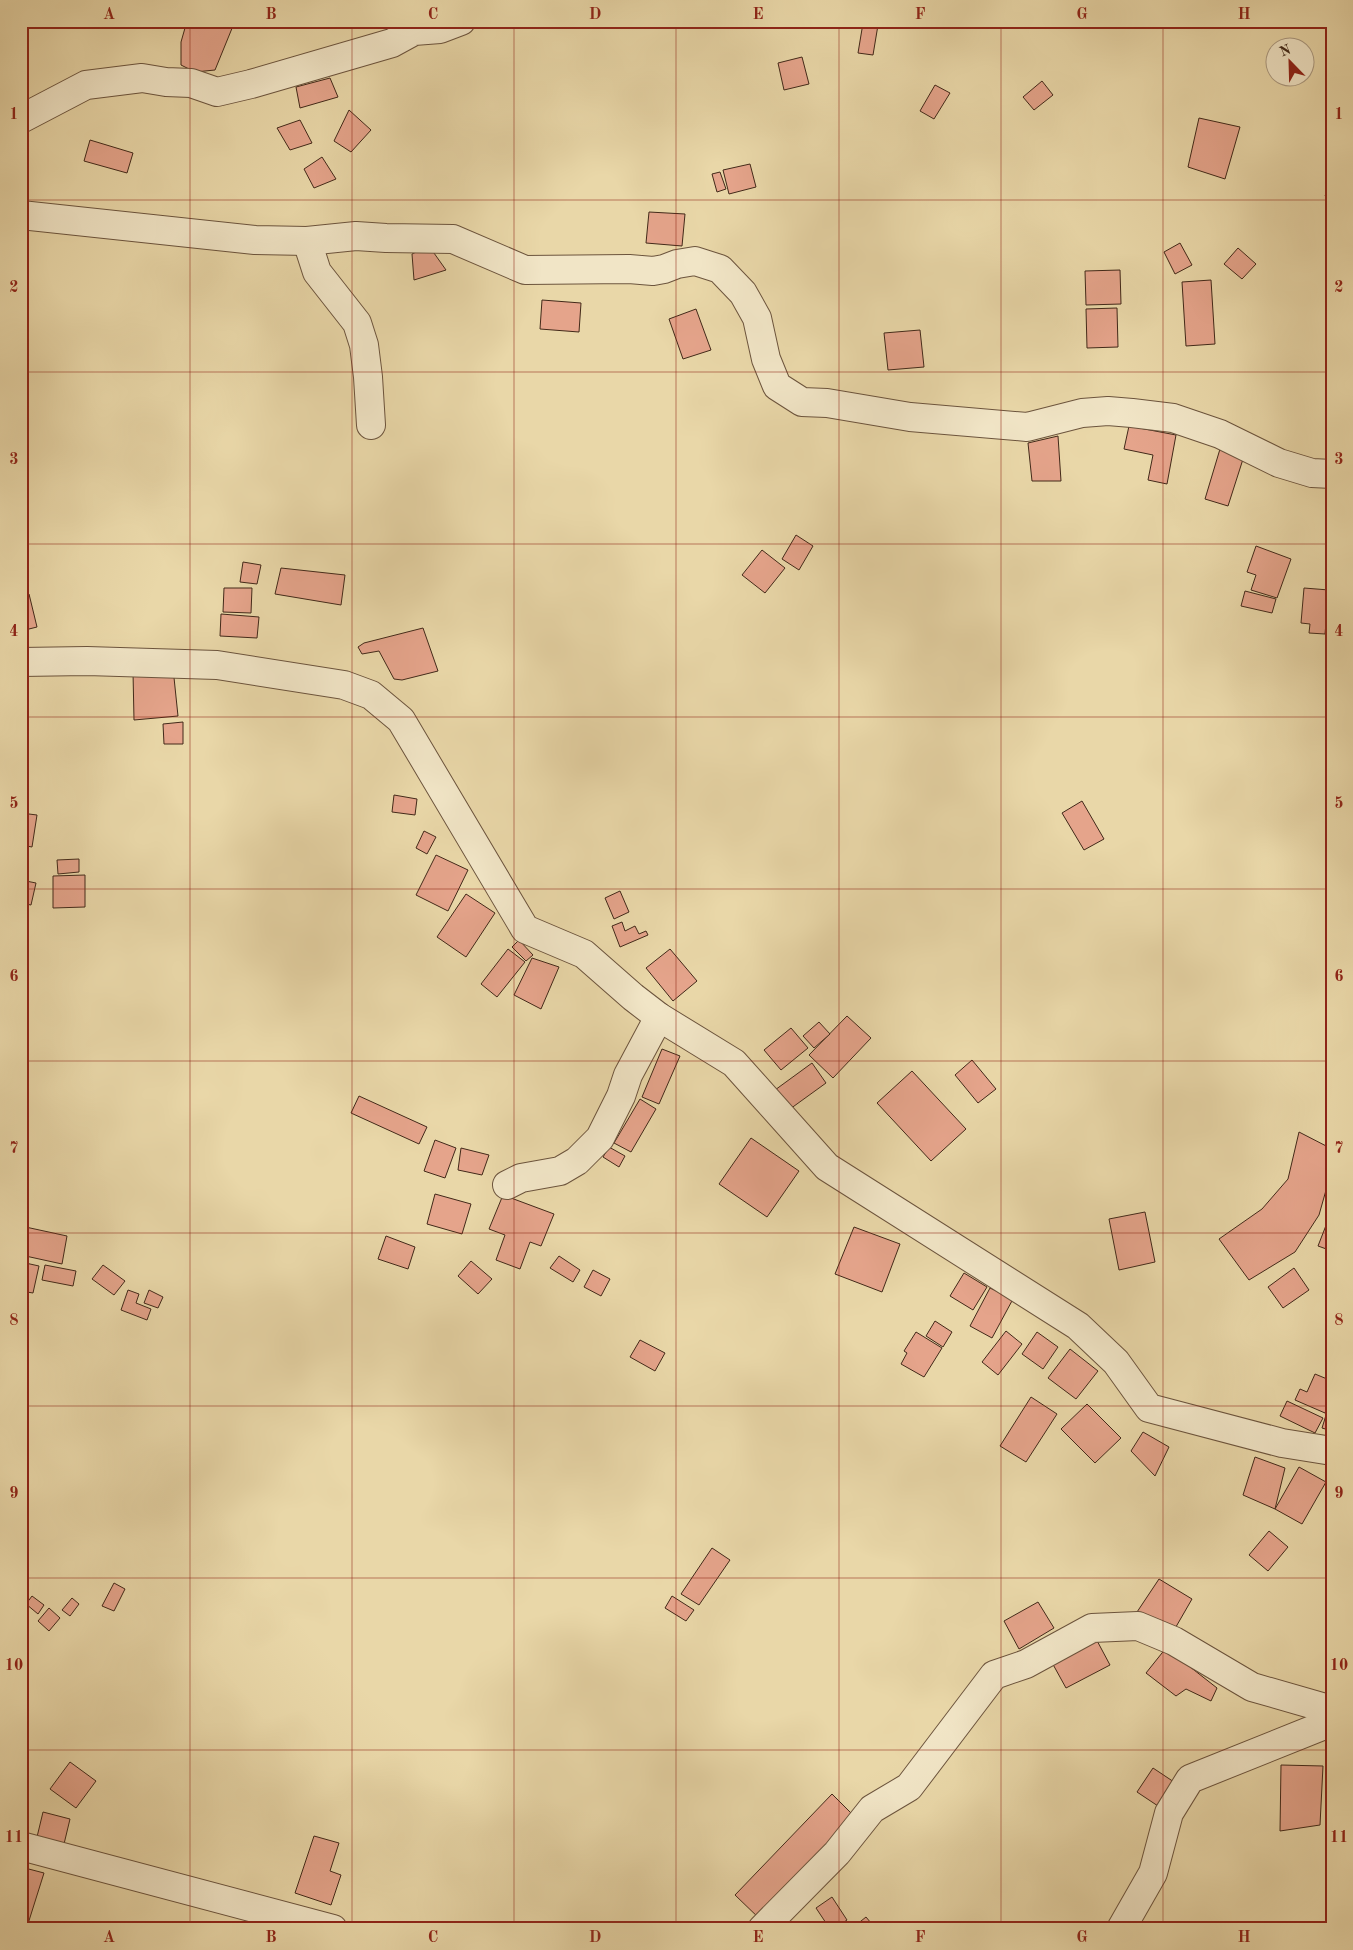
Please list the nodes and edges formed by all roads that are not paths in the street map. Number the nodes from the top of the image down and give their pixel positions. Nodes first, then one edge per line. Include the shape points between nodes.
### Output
1 (461, 21) edge
2 (21, 119) edge
3 (21, 215) edge
4 (307, 241) junction
5 (371, 425) dead end
6 (1332, 474) edge
7 (21, 662) edge
8 (659, 1017) junction
9 (507, 1185) dead end
10 (1332, 1451) edge
11 (1332, 1710) edge
12 (1332, 1722) edge
13 (21, 1846) edge
14 (333, 1929) edge
15 (762, 1929) edge
16 (1121, 1929) edge

1 - 2 street via 440,29 414,31 392,43 217,92 191,83 142,78 86,86
3 - 4 street via 255,240
4 - 5 street via 317,272 357,322 364,345
4 - 6 street via 356,236 453,239 525,270 653,271 695,261 720,270 743,293 757,318 776,386 802,402 827,403 910,418 1027,427 1082,413 1132,412 1173,418 1220,434 1279,463 1312,473
7 - 8 street via 216,665 344,685 371,694 400,720 525,929 584,954
8 - 9 street via 600,1138 577,1161 560,1171 521,1178
8 - 10 street via 734,1063 827,1168 1078,1326 1116,1362 1150,1408 1282,1444
11 - 15 street via 1252,1687 1174,1641 1138,1626 1092,1628 1026,1664 994,1675 909,1786 872,1809 837,1853
12 - 16 street via 1190,1779 1169,1813 1153,1873
13 - 14 street

